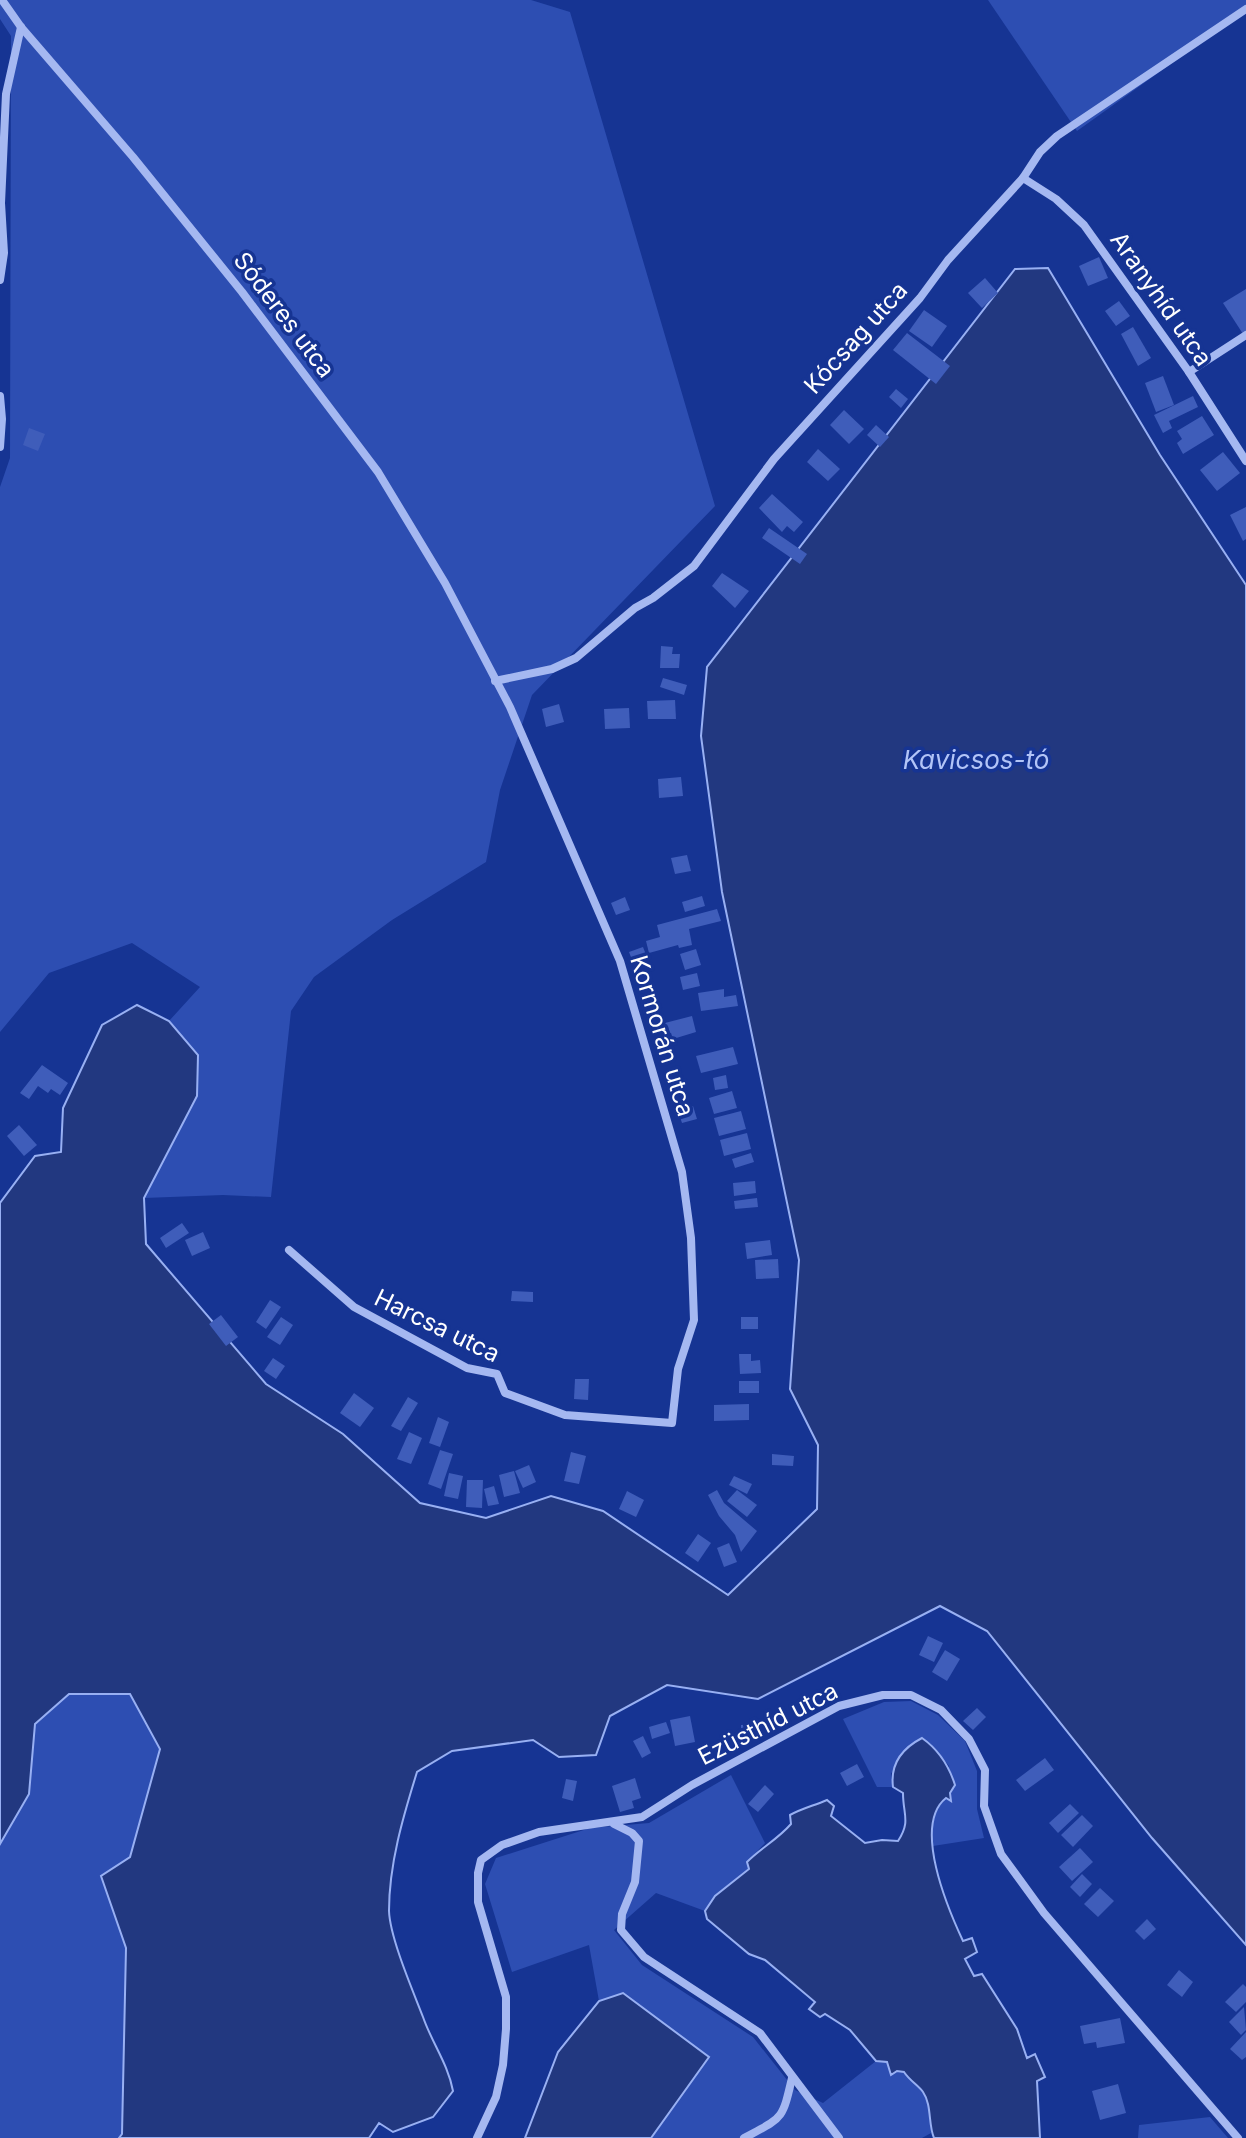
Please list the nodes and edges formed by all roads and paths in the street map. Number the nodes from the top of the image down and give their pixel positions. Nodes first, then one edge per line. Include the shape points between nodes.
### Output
1 (2, 0) edge
2 (1246, 9) edge
3 (21, 27) junction
4 (1023, 178) junction
5 (0, 280) edge
6 (1246, 335) edge
7 (1189, 372) junction
8 (0, 396) edge
9 (0, 447) edge
10 (1246, 461) edge
11 (495, 681) junction
12 (289, 1250) dead end
13 (672, 1423) joint
14 (613, 1823) junction
15 (792, 2078) junction
16 (477, 2138) edge
17 (744, 2138) edge
18 (839, 2138) edge
19 (1238, 2138) edge

1 - 3 street, Sóderes utca
2 - 4 street, Kócsag utca via 1057,136
3 - 5 street via 6,94
3 - 11 street, Sóderes utca via 242,292 378,472 445,583
4 - 7 street, Aranyhíd utca via 1084,225
4 - 11 street, Kócsag utca via 774,459 694,566 576,658 552,669
6 - 7 street
7 - 10 street, Aranyhíd utca
8 - 9 street
11 - 13 street, Kormorán utca via 620,961 682,1172 694,1320 678,1369
12 - 13 street, Harcsa utca via 354,1307 467,1368 497,1374 505,1393 565,1415
14 - 15 street via 639,1841 635,1882 622,1914 626,1938 644,1957 760,2033
14 - 16 street, Ezüsthíd utca via 539,1832 502,1845 481,1860 478,1902 506,1997 506,2029 496,2097
14 - 19 street, Ezüsthíd utca via 642,1817 839,1706 883,1695 911,1695 941,1710 969,1739 985,1770 984,1806 1001,1854 1044,1913
15 - 17 street via 784,2111
15 - 18 street

